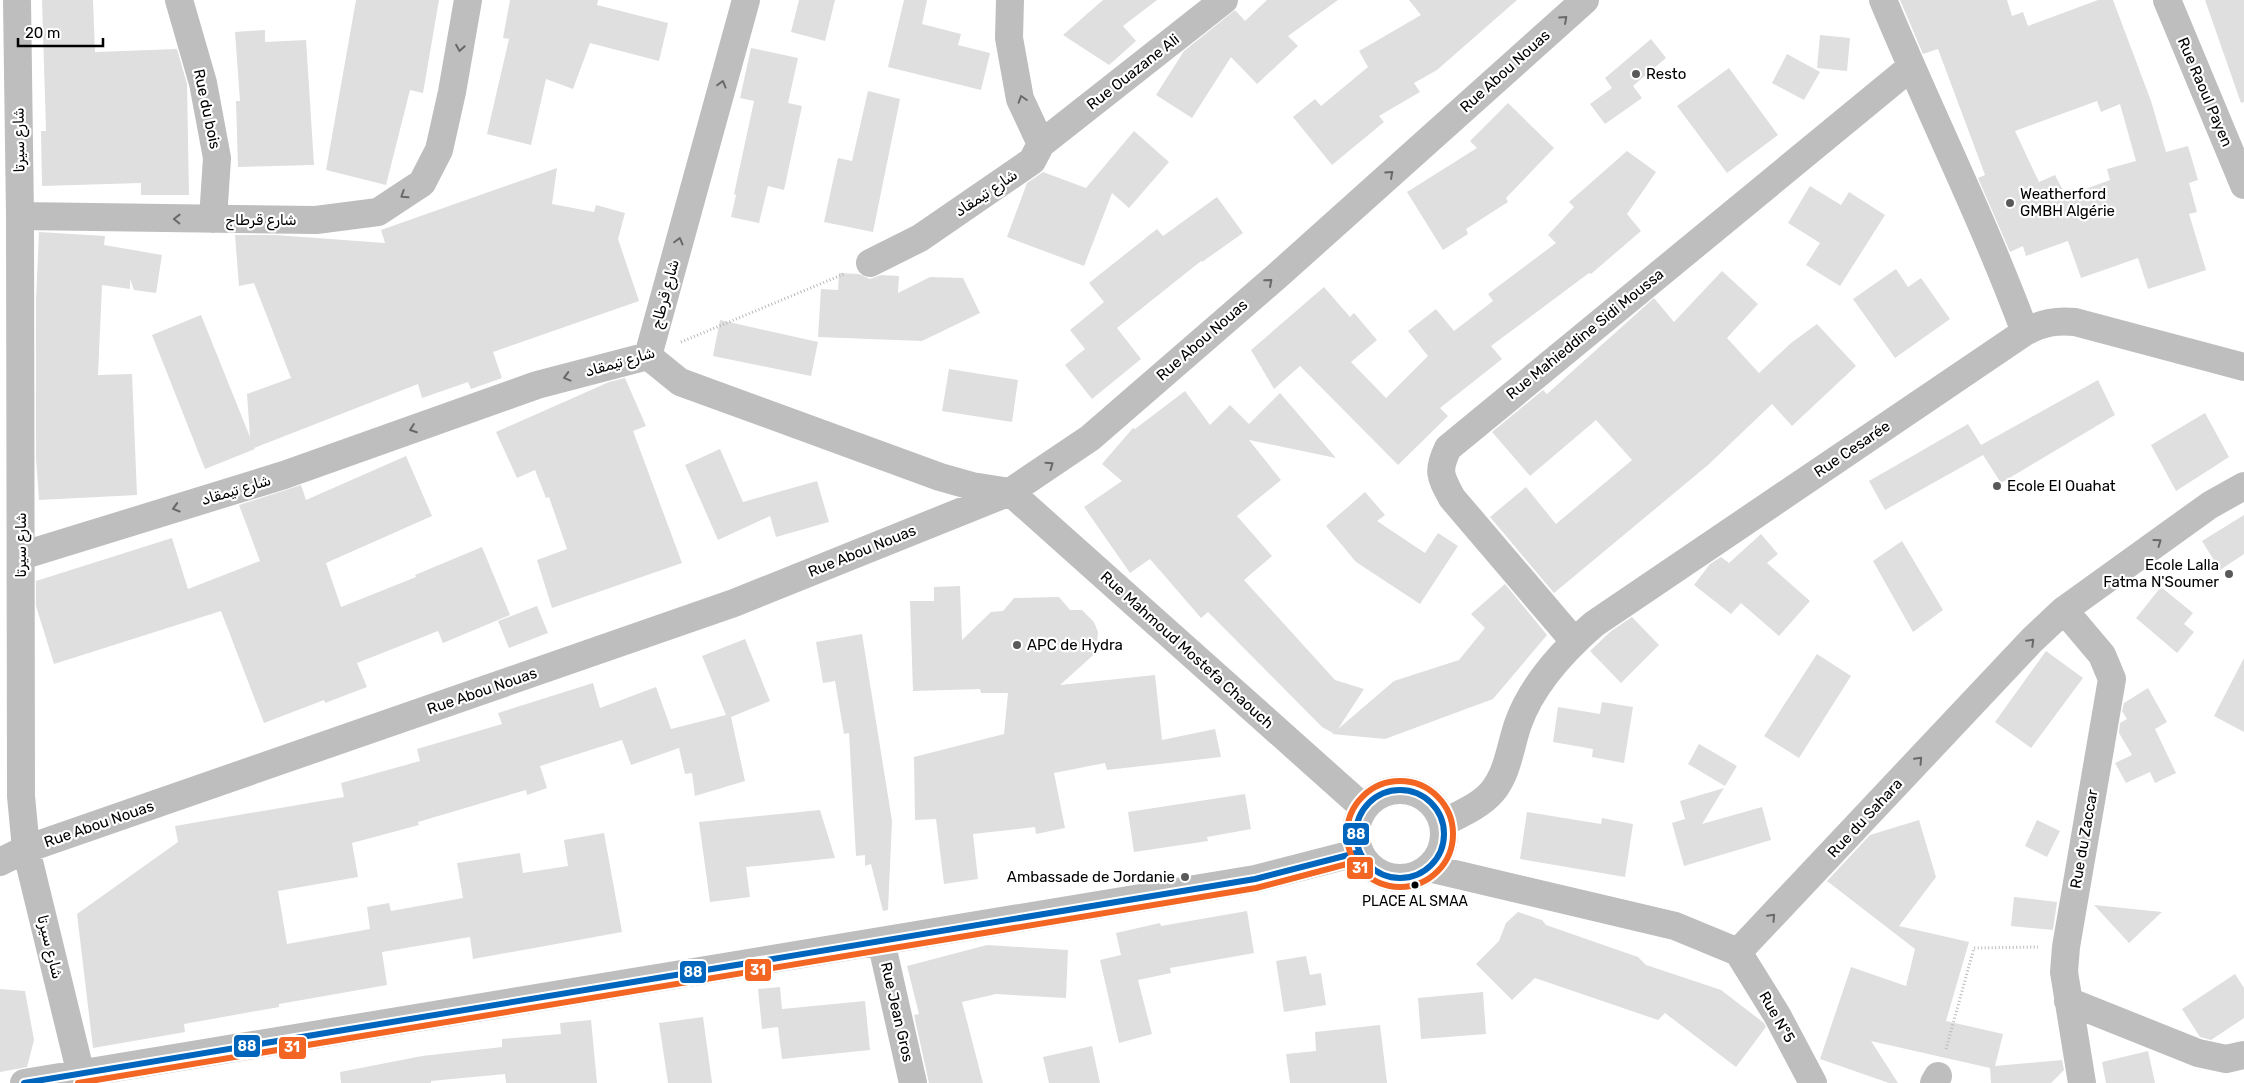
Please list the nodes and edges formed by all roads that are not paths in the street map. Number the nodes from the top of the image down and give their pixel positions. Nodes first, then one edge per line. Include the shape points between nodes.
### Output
1 (17, 0) edge
2 (179, 0) edge
3 (468, 0) edge
4 (746, 0) edge
5 (1010, 0) edge
6 (1224, 0) edge
7 (1585, 0) edge
8 (1884, 0) edge
9 (2167, 0) edge
10 (1911, 66) junction
11 (1041, 144) junction
12 (2244, 185) edge
13 (20, 216) junction
14 (213, 220) junction
15 (870, 263) road end
16 (2025, 332) junction
17 (648, 356) junction
18 (2244, 368) edge
19 (2244, 486) edge
20 (1010, 492) junction
21 (21, 556) junction
22 (2064, 610) junction
23 (1574, 641) junction
24 (1364, 808) junction
25 (1443, 823) junction
26 (26, 849) junction
27 (1360, 852) junction
28 (0, 862) edge
29 (1429, 868) junction
30 (881, 941) junction
31 (1738, 952) junction
32 (2068, 1001) junction
33 (2244, 1054) edge
34 (82, 1079) edge
35 (24, 1083) edge
36 (913, 1083) edge
37 (1813, 1083) edge
38 (2082, 1083) edge

1 - 13 street, شارع سيرتا
2 - 14 street, Rue du bois via 203,83 217,158
3 -> 14 street, شارع قرطاج via 439,150 422,183 378,212 316,220
17 -> 4 street, شارع قرطاج
11 -> 5 street via 1020,98 1009,38
6 - 11 street, Rue Ouazane Ali
20 -> 7 street, Rue Abou Nouas via 1090,438 1277,276
8 - 10 street
9 - 12 street, Rue Raoul Payen
10 - 16 street via 2004,276
10 - 23 street, Rue Mahieddine Sidi Moussa via 1448,448 1440,465 1443,482 1452,498
11 - 15 street, شارع تيمقاد via 1032,162 920,238
14 -> 13 street, شارع قرطاج
13 - 21 street, شارع سيرتا
16 - 18 street, Rue Cesarée via 2052,321 2075,322
16 - 23 street, Rue Cesarée via 1594,624
17 - 20 street via 680,382 940,477
17 -> 21 street, شارع تيمقاد via 537,385 284,475
22 -> 19 street, Rue du Sahara via 2210,505
20 - 24 street, Rue Mahmoud Mostefa Chaouch
20 - 26 street, Rue Abou Nouas via 734,603
21 - 26 street, شارع سيرتا via 21,796
31 -> 22 street, Rue du Sahara
22 - 32 street, Rue du Zaccar via 2102,655 2112,679 2066,947 2064,972
23 - 25 street, Rue Cesarée via 1552,666 1529,701 1507,765 1492,793
24 - 25 street via 1387,792 1408,791 1428,799
24 - 27 street via 1357,822 1356,838
25 - 29 street via 1444,839 1439,855
26 - 28 street, Rue Abou Nouas
26 - 34 street, شارع سيرتا
27 - 29 street via 1379,874 1393,878 1413,876
27 - 30 street via 1255,879
29 - 31 street via 1675,926
30 - 34 street
30 - 36 street, Rue Jean Gros
31 - 37 street, Rue N°5 via 1777,1015
32 - 33 street via 2198,1053 2226,1059
32 - 38 street, Rue du Zaccar
34 - 35 street

